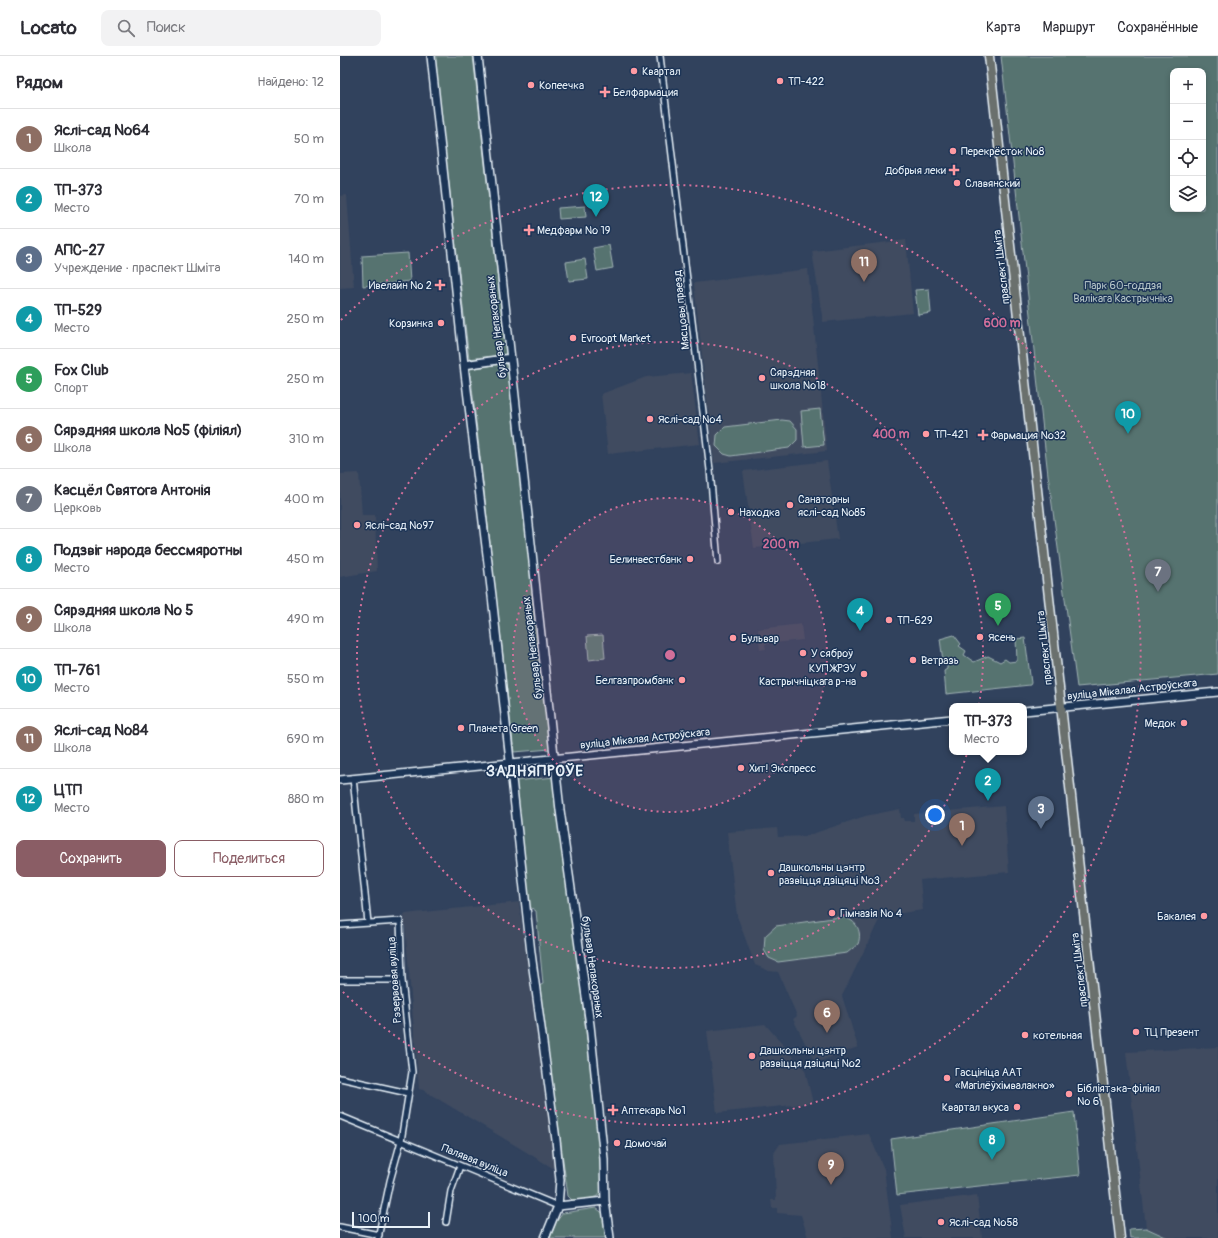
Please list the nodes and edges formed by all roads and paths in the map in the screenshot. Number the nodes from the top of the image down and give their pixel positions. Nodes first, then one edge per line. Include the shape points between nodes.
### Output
1 (431, 56) edge
2 (478, 56) edge
3 (660, 56) edge
4 (989, 56) edge
5 (511, 358) junction
6 (464, 365) junction
7 (718, 562) dead end
8 (1218, 692) edge
9 (1061, 708) junction
10 (1027, 711) edge
11 (949, 719) edge
12 (556, 758) junction
13 (510, 763) junction
14 (353, 778) junction
15 (340, 780) edge
16 (368, 923) junction
17 (340, 925) edge
18 (340, 980) edge
19 (402, 980) junction
20 (340, 1078) edge
21 (408, 1093) junction
22 (340, 1116) edge
23 (401, 1141) junction
24 (460, 1166) junction
25 (605, 1201) junction
26 (558, 1206) junction
27 (446, 1222) dead end
28 (340, 1227) edge
29 (379, 1237) edge
30 (545, 1238) edge
31 (610, 1238) edge
32 (1120, 1238) edge

1 - 6 main road
2 - 5 main road, бульвар Непакораных
3 - 7 street, Мясцовы праезд via 710,470
4 - 9 main road, праспект Шміта
5 - 6 main road
5 - 12 main road, бульвар Непакораных
6 - 13 main road
8 - 9 main road, вуліца Мікалая Астроўскага
9 - 10 main road, вуліца Мікалая Астроўскага
9 - 32 main road, праспект Шміта
11 - 12 main road, вуліца Мікалая Астроўскага
12 - 13 main road, вуліца Мікалая Астроўскага
12 - 25 main road, бульвар Непакораных via 570,886 591,1033 604,1159
13 - 14 main road, вуліца Мікалая Астроўскага
13 - 26 main road via 531,953 556,1140 560,1180
14 - 15 main road, вуліца Мікалая Астроўскага
14 - 16 street
16 - 17 street
16 - 19 street, Рэзервовая вуліца via 400,921
18 - 19 street
19 - 21 street, Рэзервовая вуліца via 412,1072
20 - 21 street
21 - 23 street, Рэзервовая вуліца
22 - 23 street, Палявая вуліца
23 - 24 street, Палявая вуліца
23 - 29 street, Рэзервовая вуліца
24 - 26 street, Палявая вуліца
24 - 27 street via 451,1191
25 - 26 main road, Палявая вуліца
25 - 31 main road, бульвар Непакораных
26 - 30 main road
28 - 29 street

